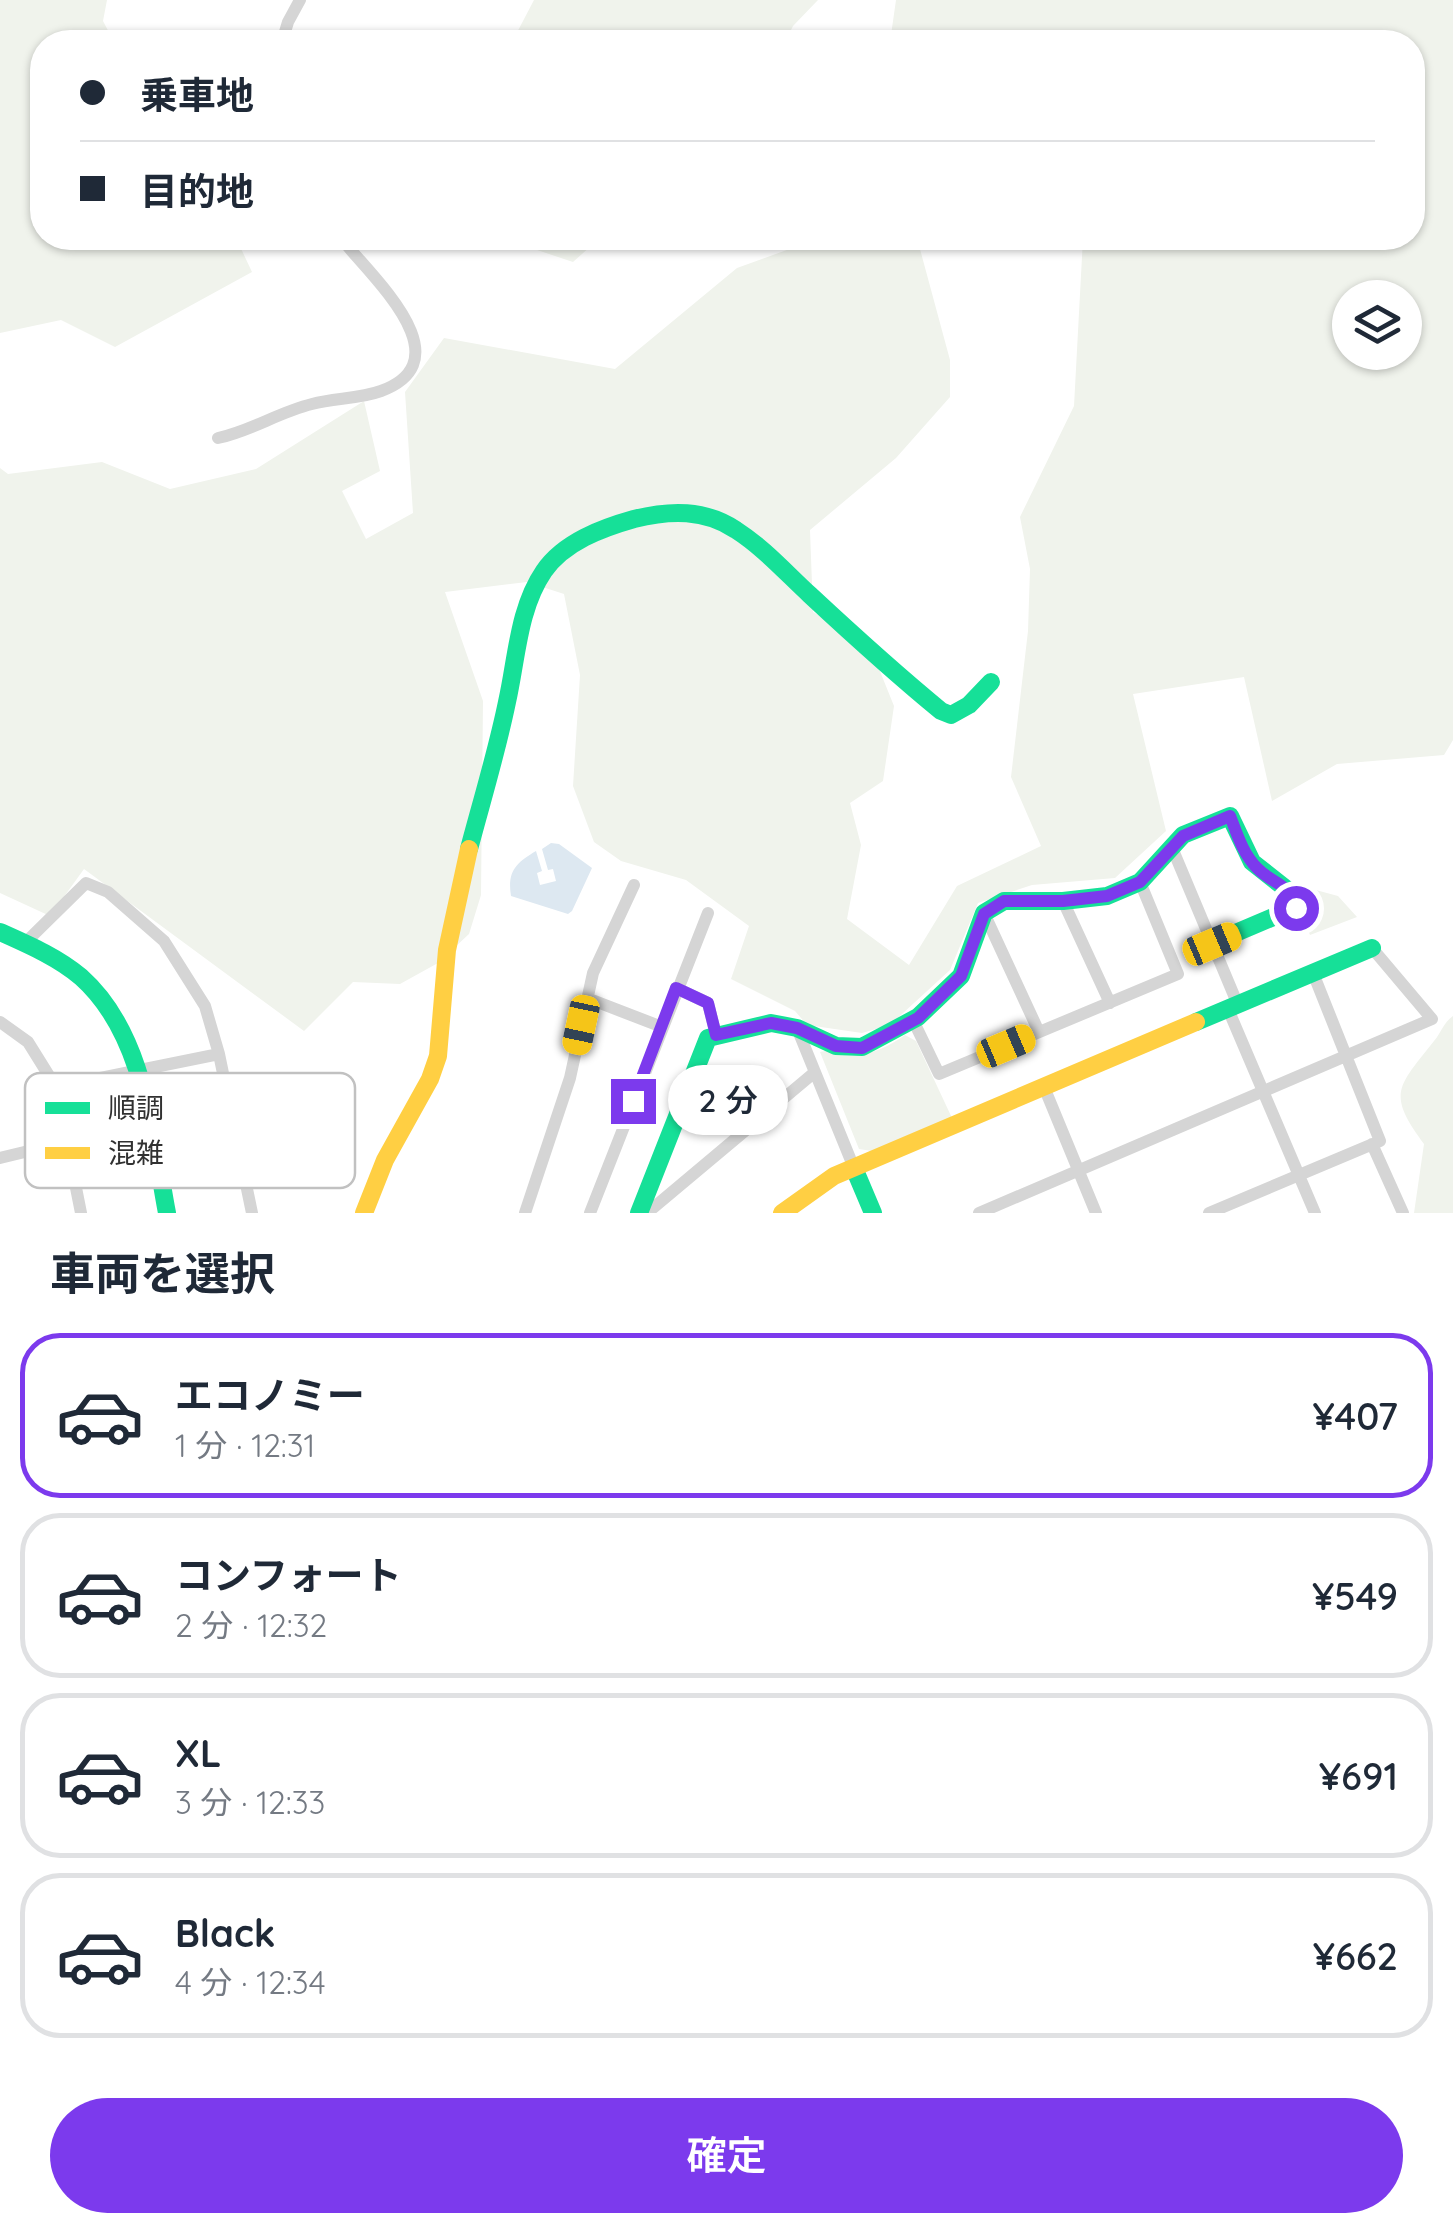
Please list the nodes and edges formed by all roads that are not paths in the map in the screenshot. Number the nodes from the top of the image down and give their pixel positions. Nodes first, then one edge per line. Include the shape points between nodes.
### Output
1 (300, 0) edge
2 (286, 30) edge
3 (351, 250) edge
4 (218, 438) dead end
5 (991, 682) dead end
6 (1173, 850) junction
7 (1140, 882) junction
8 (634, 885) dead end
9 (1063, 901) junction
10 (708, 913) dead end
11 (984, 914) junction
12 (0, 932) edge
13 (27, 942) junction
14 (1212, 944) junction
15 (1372, 948) joint
16 (1312, 973) junction
17 (676, 988) junction
18 (587, 998) junction
19 (1110, 1002) junction
20 (1233, 1007) junction
21 (913, 1020) junction
22 (0, 1022) edge
23 (662, 1027) junction
24 (797, 1028) junction
25 (1039, 1032) junction
26 (716, 1035) junction
27 (219, 1054) junction
28 (1346, 1056) junction
29 (138, 1070) junction
30 (815, 1072) junction
31 (47, 1073) edge
32 (124, 1073) edge
33 (139, 1073) edge
34 (223, 1073) edge
35 (1044, 1087) junction
36 (1263, 1091) junction
37 (1372, 1144) junction
38 (25, 1152) edge
39 (0, 1158) edge
40 (854, 1168) junction
41 (1078, 1170) junction
42 (1299, 1175) junction
43 (76, 1188) edge
44 (162, 1188) edge
45 (247, 1188) edge
46 (81, 1213) edge
47 (167, 1213) edge
48 (252, 1213) edge
49 (364, 1213) edge
50 (525, 1213) edge
51 (590, 1213) edge
52 (643, 1213) edge
53 (782, 1213) edge
54 (873, 1213) edge
55 (979, 1213) edge
56 (1096, 1213) edge
57 (1209, 1213) edge
58 (1315, 1213) edge
59 (1403, 1213) edge

1 - 2 street
3 - 4 street via 393,298 417,346 402,379 382,391 289,409
5 - 49 street via 969,705 951,715 941,711 755,545 709,515 626,520 556,554 522,615 508,701 446,950 438,1056
6 - 7 street
6 - 14 street
6 - 14 street via 1183,836 1230,816 1258,869 1289,888 1296,908
7 - 9 street via 1107,896
7 - 19 street via 1178,974
8 - 18 street
9 - 11 street via 1004,901
9 - 19 street
10 - 17 street
11 - 21 street via 961,976
11 - 25 street
12 - 13 street
13 - 27 street via 86,882 108,892 164,941 205,1006
13 - 29 street via 100,997 118,1020
14 - 20 street
15 - 16 street
15 - 28 street via 1432,1019
16 - 20 street
16 - 28 street
17 - 23 street
17 - 26 street via 708,1003
18 - 23 street
18 - 50 street via 570,1078
19 - 25 street
20 - 35 street
20 - 36 street
21 - 24 street via 862,1048 836,1046
21 - 25 street via 939,1074
22 - 31 street via 28,1042
23 - 51 street
24 - 26 street via 771,1023
24 - 30 street
26 - 52 street via 708,1038
27 - 29 street
27 - 34 street
28 - 36 street
28 - 37 street via 1380,1141
29 - 32 street
29 - 33 street
30 - 40 street
30 - 52 street
35 - 40 street
35 - 41 street
36 - 41 street
36 - 42 street
37 - 42 street
37 - 59 street
38 - 39 street
40 - 53 street
40 - 54 street
41 - 55 street
41 - 56 street
42 - 57 street
42 - 58 street
43 - 46 street
44 - 47 street
45 - 48 street

